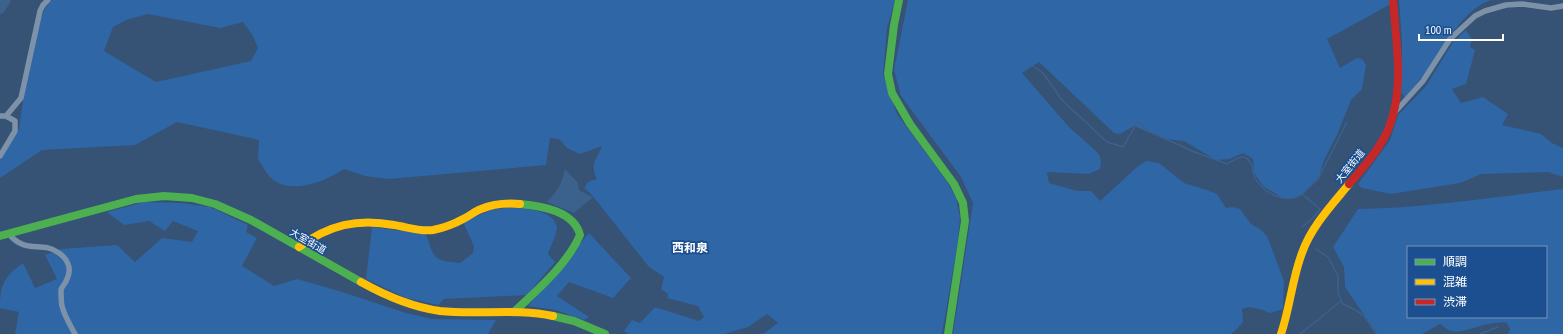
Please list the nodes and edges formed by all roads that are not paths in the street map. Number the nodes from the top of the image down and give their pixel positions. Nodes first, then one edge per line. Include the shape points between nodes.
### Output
1 (48, 0) edge
2 (899, 0) edge
3 (1394, 0) edge
4 (1563, 6) edge
5 (1393, 113) junction
6 (3, 116) edge
7 (0, 156) edge
8 (9, 234) junction
9 (0, 236) edge
10 (299, 247) junction
11 (514, 312) junction
12 (74, 334) edge
13 (605, 334) edge
14 (948, 334) edge
15 (1281, 334) edge

1 - 6 street via 40,12 21,98
2 - 14 main road via 888,74 892,94 910,124 954,184 963,203 965,221
3 - 5 main road, 大室街道 via 1398,75 1397,100
4 - 5 street via 1551,8 1522,4 1506,5 1475,16 1450,39 1423,81
5 - 15 main road, 大室街道 via 1381,142 1322,215 1306,243 1300,255 1291,302
6 - 7 street via 15,120 15,131
8 - 9 main road, 大室街道
8 - 10 main road, 大室街道 via 133,199 175,196 215,204 251,220
8 - 12 street via 22,245 53,249 67,262 70,269 68,279 61,289 62,305
10 - 11 main road, 大室街道 via 384,294 413,306 459,313
10 - 11 main road via 311,238 339,225 389,224 432,230 462,220 482,208 501,204 532,206 561,214 576,225 580,235 577,242 552,276
11 - 13 main road, 大室街道 via 572,320

